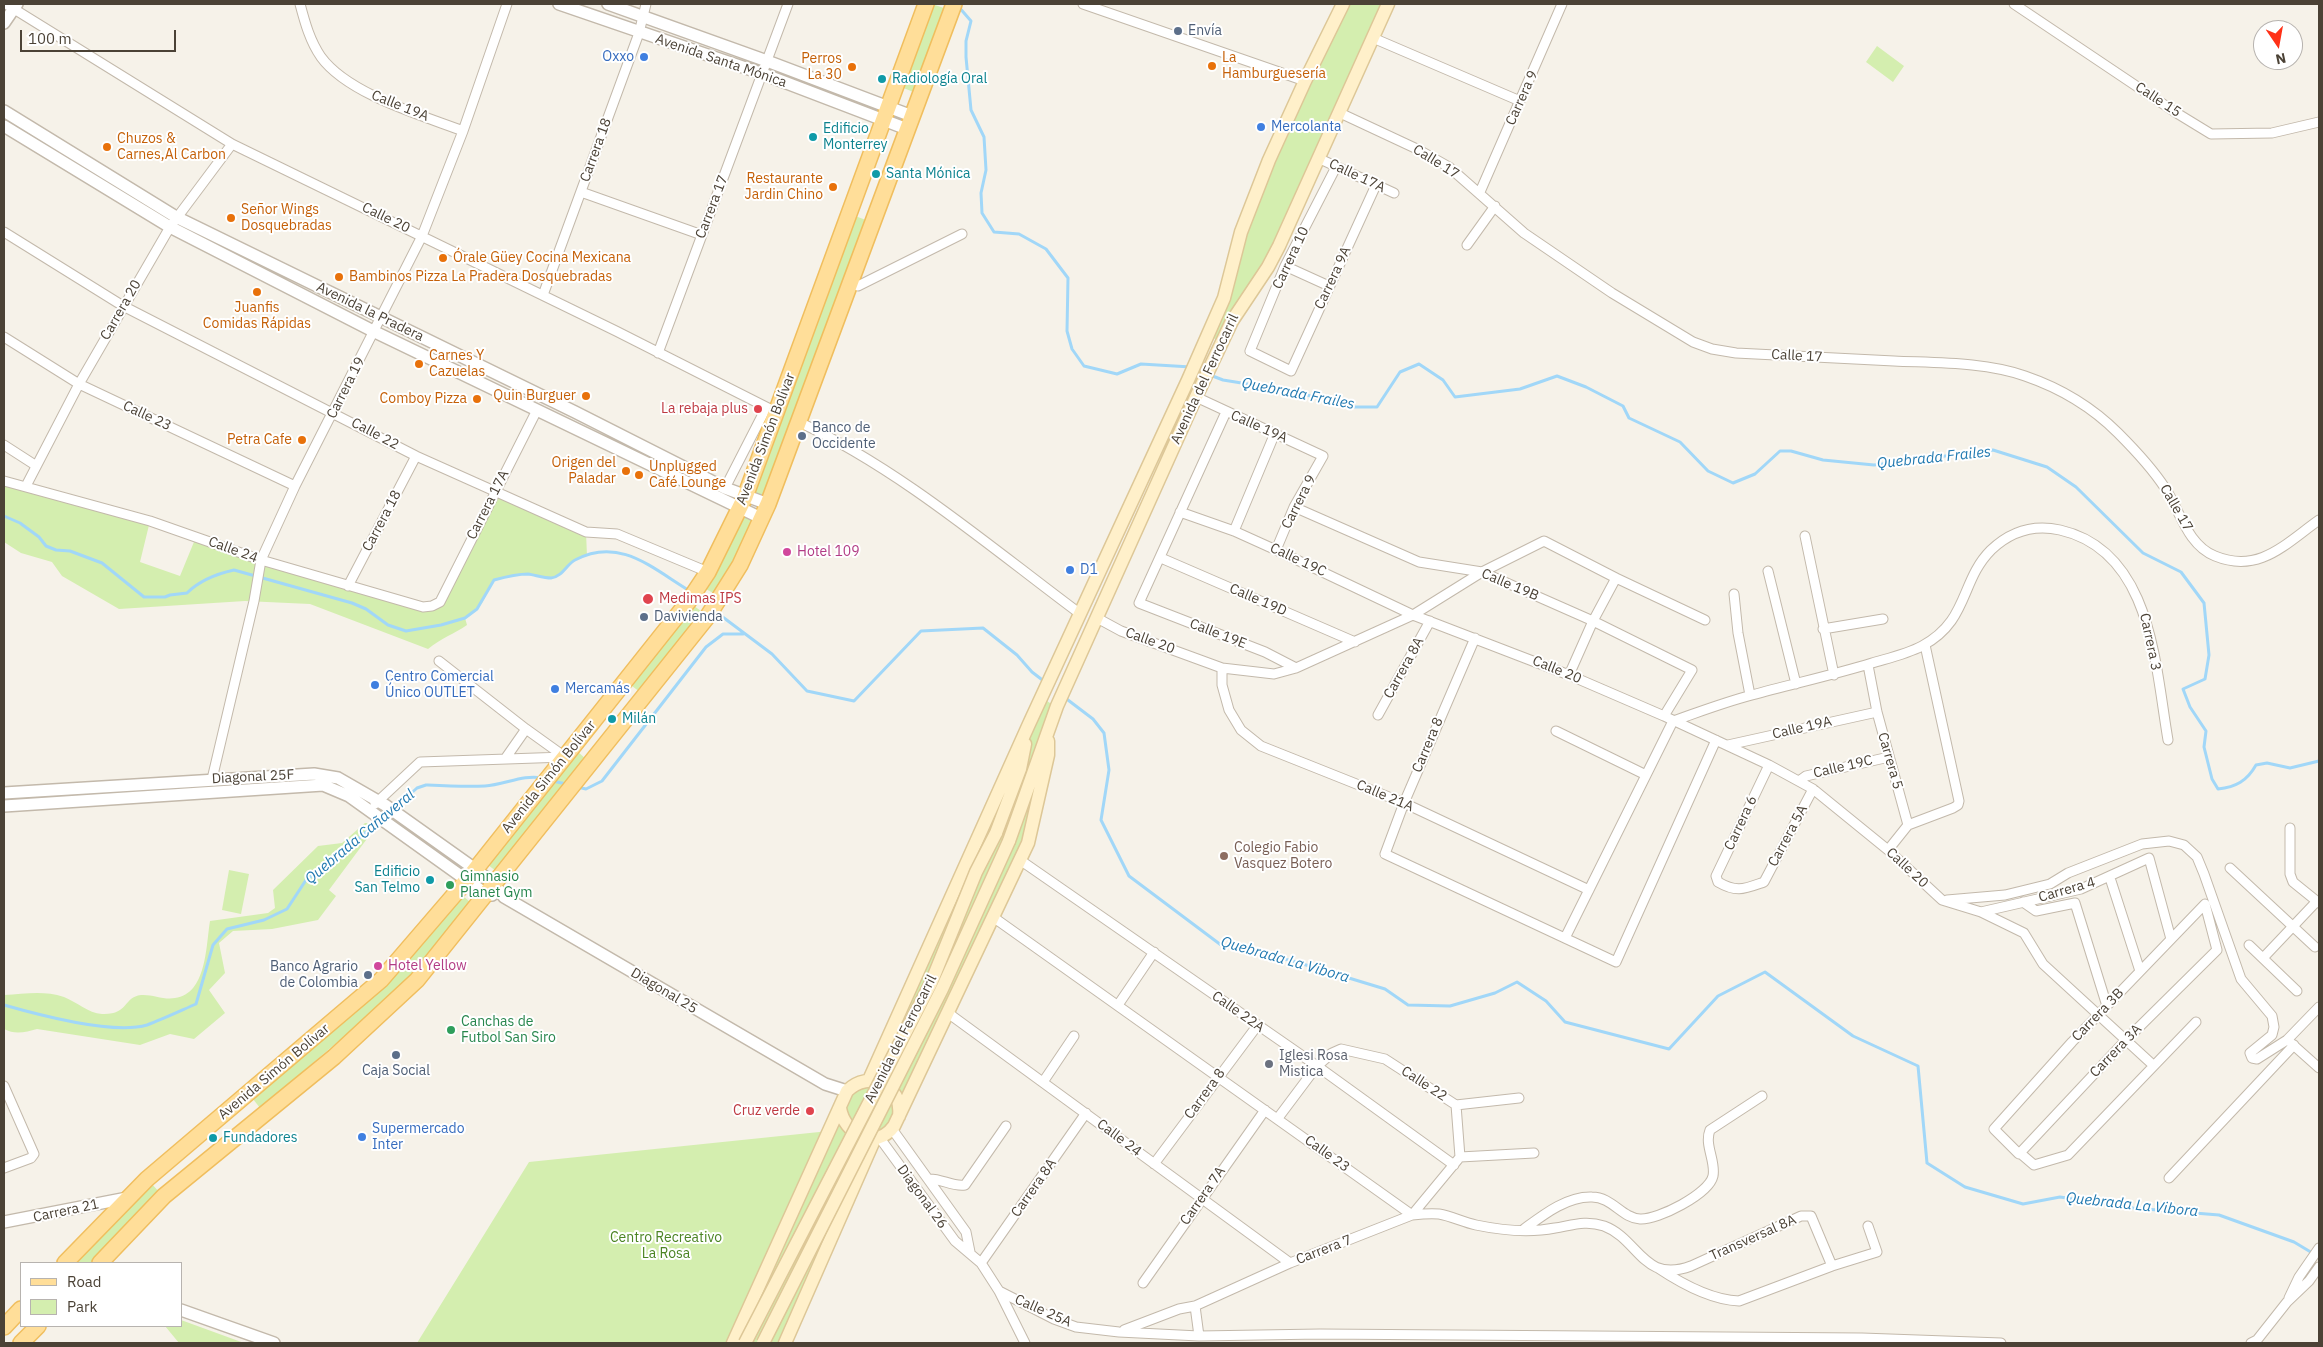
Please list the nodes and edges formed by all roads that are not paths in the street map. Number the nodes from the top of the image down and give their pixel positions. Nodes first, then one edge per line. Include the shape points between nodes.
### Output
1 (300, 4) edge
2 (507, 4) edge
3 (559, 4) edge
4 (608, 4) edge
5 (646, 4) edge
6 (788, 4) edge
7 (926, 4) edge
8 (1083, 4) edge
9 (1343, 4) edge
10 (1388, 4) edge
11 (1562, 4) edge
12 (2014, 4) edge
13 (12, 5) edge
14 (953, 8) edge
15 (642, 15) junction
16 (4, 23) edge
17 (639, 33) junction
18 (1373, 38) junction
19 (767, 61) junction
20 (763, 74) junction
21 (1305, 81) junction
22 (1520, 101) junction
23 (4, 111) edge
24 (1340, 113) junction
25 (885, 114) junction
26 (2319, 122) edge
27 (909, 123) junction
28 (4, 126) edge
29 (463, 131) junction
30 (232, 144) junction
31 (1320, 159) junction
32 (1336, 167) junction
33 (1376, 185) junction
34 (581, 192) junction
35 (1480, 192) junction
36 (1394, 193) dead end
37 (1495, 206) junction
38 (176, 217) junction
39 (170, 227) junction
40 (4, 232) edge
41 (962, 234) dead end
42 (702, 235) junction
43 (422, 236) junction
44 (1467, 245) dead end
45 (1286, 266) junction
46 (850, 283) junction
47 (1329, 286) junction
48 (543, 295) junction
49 (123, 306) junction
50 (382, 318) junction
51 (375, 332) junction
52 (4, 337) edge
53 (658, 354) junction
54 (1292, 371) joint
55 (79, 384) junction
56 (1199, 392) junction
57 (537, 410) junction
58 (771, 410) junction
59 (333, 412) junction
60 (1226, 412) junction
61 (799, 422) junction
62 (1275, 433) junction
63 (4, 444) edge
64 (416, 456) junction
65 (1323, 456) joint
66 (35, 465) junction
67 (4, 481) edge
68 (26, 486) junction
69 (296, 486) junction
70 (725, 488) junction
71 (495, 490) junction
72 (742, 503) junction
73 (768, 504) junction
74 (1294, 507) junction
75 (1180, 512) junction
76 (761, 518) junction
77 (2319, 520) edge
78 (1234, 531) junction
79 (1805, 536) dead end
80 (1276, 550) junction
81 (1161, 558) junction
82 (261, 560) junction
83 (1768, 571) dead end
84 (708, 572) junction
85 (1482, 572) junction
86 (1616, 578) junction
87 (348, 586) junction
88 (1734, 594) dead end
89 (440, 602) joint
90 (1080, 613) junction
91 (1413, 615) junction
92 (1097, 618) junction
93 (1883, 619) dead end
94 (1705, 620) dead end
95 (1430, 621) junction
96 (1593, 621) junction
97 (1823, 629) junction
98 (1475, 638) junction
99 (1355, 642) junction
100 (1925, 645) junction
101 (438, 662) dead end
102 (1868, 665) junction
103 (1222, 668) junction
104 (1296, 668) junction
105 (1570, 675) junction
106 (1834, 675) junction
107 (1796, 684) junction
108 (1750, 695) junction
109 (1877, 712) junction
110 (1378, 715) dead end
111 (1664, 716) junction
112 (1673, 721) junction
113 (1028, 724) junction
114 (526, 729) junction
115 (1048, 731) junction
116 (1556, 731) dead end
117 (1716, 740) junction
118 (2168, 740) dead end
119 (1728, 745) junction
120 (1889, 756) junction
121 (506, 759) junction
122 (561, 762) junction
123 (1769, 765) junction
124 (1646, 775) junction
125 (212, 779) junction
126 (1799, 781) junction
127 (1813, 789) junction
128 (213, 791) junction
129 (4, 793) edge
130 (382, 803) junction
131 (1404, 803) junction
132 (4, 806) edge
133 (373, 813) junction
134 (1908, 825) junction
135 (2290, 828) dead end
136 (1888, 850) junction
137 (1020, 860) junction
138 (2230, 868) dead end
139 (471, 874) junction
140 (2111, 881) dead end
141 (1764, 882) joint
142 (490, 889) junction
143 (1590, 890) junction
144 (1942, 900) junction
145 (2023, 902) junction
146 (2318, 902) edge
147 (1981, 912) junction
148 (994, 917) junction
149 (2292, 928) junction
150 (1565, 938) junction
151 (2171, 939) junction
152 (2249, 945) dead end
153 (2315, 948) dead end
154 (2216, 950) joint
155 (1154, 952) junction
156 (2263, 958) junction
157 (2140, 972) junction
158 (2297, 991) dead end
159 (1118, 1005) junction
160 (2107, 1006) junction
161 (2319, 1007) edge
162 (948, 1013) junction
163 (2098, 1015) junction
164 (2196, 1022) dead end
165 (1257, 1026) junction
166 (1074, 1036) dead end
167 (2125, 1041) junction
168 (2290, 1043) junction
169 (2153, 1065) junction
170 (1317, 1066) junction
171 (2319, 1068) edge
172 (1218, 1076) junction
173 (870, 1080) junction
174 (1043, 1082) junction
175 (825, 1084) junction
176 (4, 1086) edge
177 (847, 1091) junction
178 (1762, 1096) dead end
179 (1519, 1098) dead end
180 (841, 1105) junction
181 (1456, 1105) junction
182 (1265, 1110) junction
183 (1086, 1113) junction
184 (899, 1116) junction
185 (1278, 1118) junction
186 (1006, 1126) dead end
187 (892, 1129) junction
188 (877, 1138) junction
189 (1534, 1153) dead end
190 (2019, 1154) junction
191 (1460, 1157) junction
192 (1154, 1164) junction
193 (1454, 1165) junction
194 (4, 1168) edge
195 (2169, 1178) dead end
196 (928, 1179) junction
197 (127, 1198) junction
198 (1202, 1198) junction
199 (1412, 1215) junction
200 (4, 1222) edge
201 (1868, 1226) dead end
202 (1523, 1230) junction
203 (2319, 1248) edge
204 (970, 1252) junction
205 (66, 1262) edge
206 (101, 1262) edge
207 (981, 1263) junction
208 (1290, 1263) junction
209 (1832, 1266) junction
210 (2319, 1267) edge
211 (1658, 1268) junction
212 (1142, 1283) dead end
213 (999, 1291) junction
214 (2287, 1302) junction
215 (1195, 1306) junction
216 (20, 1310) edge
217 (182, 1310) edge
218 (4, 1327) edge
219 (37, 1327) edge
220 (1119, 1332) junction
221 (1199, 1336) junction
222 (1320, 1339) edge
223 (1608, 1341) edge
224 (2254, 1342) edge
225 (20, 1343) edge
226 (274, 1343) edge
227 (733, 1343) edge
228 (745, 1343) edge
229 (763, 1343) edge
230 (785, 1343) edge
231 (1026, 1343) edge
232 (2001, 1343) edge

1 - 29 street, Calle 19A via 308,34 322,58 341,75 375,97
2 - 29 street, Carrera 19
3 - 17 street, Avenida Santa Mónica
4 - 15 street, Avenida Santa Mónica
5 - 15 street, Carrera 18
6 - 19 street, Carrera 17
7 - 25 main road, Avenida Simón Bolívar
8 - 21 street
9 - 21 main road, Avenida del Ferrocarril
10 - 18 main road, Avenida del Ferrocarril
11 - 22 street, Carrera 9
12 - 26 street, Calle 15 via 2211,134 2272,133
13 - 16 street
13 - 30 street, Calle 20
14 - 27 main road, Avenida Simón Bolívar
15 - 17 street, Carrera 18
15 - 19 street, Avenida Santa Mónica
17 - 20 street, Avenida Santa Mónica
17 - 34 street, Carrera 18
18 - 22 street
18 - 24 main road, Avenida del Ferrocarril
19 - 20 street, Carrera 17
19 - 25 street, Avenida Santa Mónica
20 - 25 street, Avenida Santa Mónica
20 - 42 street, Carrera 17
21 - 90 main road, Avenida del Ferrocarril via 1241,232 1224,298
22 - 35 street, Carrera 9
23 - 38 street, Avenida la Pradera
24 - 31 main road, Avenida del Ferrocarril
24 - 35 street, Calle 17 via 1417,148 1449,167
25 - 27 street
25 - 58 main road, Avenida Simón Bolívar
27 - 46 main road, Avenida Simón Bolívar
28 - 39 street, Avenida la Pradera
29 - 43 street, Carrera 19
30 - 38 street, Carrera 20
30 - 43 street, Calle 20
31 - 32 street, Calle 17A
31 - 56 main road, Avenida del Ferrocarril via 1268,268 1236,313
32 - 33 street, Calle 17A
32 - 45 street, Carrera 10
33 - 36 street, Calle 17A
33 - 47 street, Carrera 9A
34 - 42 street
34 - 48 street, Carrera 18
35 - 37 street, Calle 17
37 - 44 street
37 - 77 street, Calle 17 via 1524,232 1608,290 1693,342 1712,349 2000,370 2054,388 2094,412 2123,439 2162,483 2185,527 2206,552 2230,561 2255,562
38 - 39 street, Carrera 20
38 - 50 street, Avenida la Pradera
39 - 49 street, Carrera 20
39 - 51 street, Avenida la Pradera
40 - 49 street, Calle 22
41 - 46 street via 858,286
42 - 53 street, Carrera 17
43 - 48 street, Calle 20
43 - 50 street, Carrera 19
45 - 47 street
45 - 54 street, Carrera 10 via 1250,351
46 - 61 main road, Avenida Simón Bolívar
47 - 54 street, Carrera 9A
48 - 53 street, Calle 20
49 - 55 street, Carrera 20
49 - 59 street, Calle 22
50 - 51 street, Carrera 19
50 - 70 street, Avenida la Pradera
51 - 57 street, Avenida la Pradera
51 - 59 street, Carrera 19
52 - 55 street, Calle 23
53 - 58 street, Calle 20
55 - 66 street, Carrera 20
55 - 69 street, Calle 23
56 - 60 street, Calle 19A
56 - 92 main road, Avenida del Ferrocarril
57 - 71 street, Carrera 17A
57 - 72 street, Avenida la Pradera
58 - 70 street
58 - 72 main road, Avenida Simón Bolívar
59 - 64 street, Calle 22
59 - 69 street, Carrera 19
60 - 62 street, Calle 19A
60 - 75 street
61 - 73 main road, Avenida Simón Bolívar
61 - 90 street via 844,445 945,512
62 - 65 street, Calle 19A
62 - 78 street
63 - 66 street
64 - 71 street, Calle 22
64 - 87 street, Carrera 18
65 - 74 street, Carrera 9
66 - 68 street, Carrera 20
67 - 68 street, Calle 24
68 - 82 street, Calle 24 via 150,521
69 - 82 street, Carrera 19
70 - 72 street, Avenida la Pradera
71 - 84 street, Calle 22 via 586,532 617,534
71 - 89 street, Carrera 17A
72 - 73 street
72 - 76 street
72 - 84 main road, Avenida Simón Bolívar
73 - 76 main road, Avenida Simón Bolívar
74 - 80 street, Carrera 9
74 - 85 street, Calle 19B via 1419,562
75 - 78 street, Calle 19C
75 - 81 street
76 - 142 main road, Avenida Simón Bolívar via 749,547 708,616
78 - 80 street, Calle 19C
79 - 97 street
80 - 91 street, Calle 19C
81 - 99 street, Calle 19D
81 - 104 street, Calle 19E via 1139,603 1265,652
82 - 87 street, Calle 24
82 - 125 street, Carrera 19
83 - 107 street
84 - 122 main road, Avenida Simón Bolívar via 688,602
85 - 86 street via 1544,541
85 - 91 street
85 - 96 street, Calle 19B
86 - 94 street
86 - 96 street
87 - 89 street, Calle 24 via 423,607
88 - 108 street
90 - 113 main road, Avenida del Ferrocarril
91 - 95 street, Calle 20
91 - 99 street, Calle 20
92 - 103 street, Calle 20 via 1121,631
92 - 115 main road, Avenida del Ferrocarril
93 - 97 street
95 - 98 street, Calle 20
95 - 110 street, Carrera 8A
96 - 105 street
96 - 111 street, Calle 19B via 1692,670
97 - 106 street
98 - 105 street, Calle 20
98 - 131 street, Carrera 8
99 - 104 street, Calle 20
100 - 102 street, Carrera 3
100 - 118 street, Carrera 3 via 1953,619 1977,567 2005,539 2032,527 2053,528 2075,535 2094,545 2110,560 2140,600 2150,631
100 - 134 street via 1959,801 1953,808
101 - 114 street
102 - 106 street
102 - 109 street, Carrera 5
103 - 104 street, Calle 20 via 1274,674
103 - 131 street, Calle 21A via 1222,685 1229,710 1241,730 1261,746
105 - 111 street, Calle 20
106 - 107 street
107 - 108 street
108 - 112 street
109 - 119 street, Calle 19A
109 - 120 street, Carrera 5
111 - 112 street, Calle 20
112 - 117 street, Calle 20
112 - 124 street
113 - 173 main road
113 - 228 main road, Avenida del Ferrocarril, bridge via 1020,769 931,983
114 - 121 street
114 - 122 street
115 - 137 main road via 1048,755 1028,843
115 - 229 main road, Avenida del Ferrocarril, bridge via 1009,841 938,997
116 - 124 street
117 - 119 street, Calle 20
117 - 150 street via 1616,962
119 - 123 street, Calle 20
120 - 126 street, Calle 19C via 1806,776
120 - 134 street, Carrera 5
121 - 122 street
121 - 130 street via 420,762
122 - 139 main road, Avenida Simón Bolívar
123 - 126 street, Calle 20
123 - 141 street, Carrera 6 via 1716,876 1718,882 1731,889 1742,890
124 - 143 street
125 - 128 street via 218,785
125 - 129 street, Diagonal 25F
125 - 130 street, Diagonal 25F via 325,775 348,782
126 - 127 street, Calle 20
127 - 136 street, Calle 20
127 - 141 street, Carrera 5A
128 - 132 street, Diagonal 25F
128 - 133 street, Diagonal 25F via 323,785 341,791
130 - 133 street
130 - 139 street, Diagonal 25F
131 - 143 street, Calle 21A
131 - 150 street, Carrera 8 via 1385,854
133 - 139 street, Diagonal 25F
134 - 136 street
135 - 146 street via 2290,874 2293,882
136 - 144 street, Calle 20
137 - 148 main road
137 - 155 street, Calle 22A
138 - 149 street
139 - 142 street, Diagonal 25
139 - 197 main road, Avenida Simón Bolívar via 381,980
140 - 157 street
142 - 175 street, Diagonal 25
142 - 206 main road, Avenida Simón Bolívar via 434,962 391,1006 334,1057 164,1196
143 - 150 street
144 - 147 street, Calle 20
144 - 168 street via 2005,895 2050,884 2068,873 2142,844 2168,841 2184,845 2197,857 2241,979 2272,1016 2272,1035 2254,1048 2250,1053 2252,1058 2257,1059
145 - 147 street, Carrera 4
145 - 151 street, Carrera 4 via 2081,889 2149,858
145 - 160 street via 2036,911 2075,903
146 - 149 street
147 - 163 street, Calle 20 via 2024,934 2043,964
148 - 159 street, Calle 23
148 - 162 main road
149 - 153 street
149 - 156 street
151 - 154 street, Carrera 3B via 2204,904
151 - 157 street, Carrera 3B
152 - 156 street
154 - 167 street, Carrera 3A
155 - 159 street
155 - 165 street, Calle 22A
156 - 158 street
157 - 160 street, Carrera 3B
159 - 172 street, Calle 23
160 - 163 street, Carrera 3B
161 - 168 street
162 - 174 street, Calle 24
162 - 184 main road
163 - 167 street, Calle 20
163 - 190 street, Carrera 3B via 1994,1129
164 - 169 street
165 - 170 street, Calle 22A
165 - 172 street, Carrera 8
166 - 174 street
167 - 169 street, Calle 20
167 - 190 street, Carrera 3A
168 - 171 street
168 - 195 street
169 - 190 street via 2068,1155 2034,1165
170 - 181 street, Calle 22 via 1341,1049 1385,1059
170 - 185 street
170 - 193 street, Calle 22A
172 - 182 street, Calle 23
172 - 192 street, Carrera 8
173 - 177 main road via 859,1082
173 - 184 main road via 881,1082 895,1093
174 - 183 street, Calle 24
175 - 177 street, Diagonal 25
175 - 180 street, Diagonal 25
176 - 194 street via 34,1154 32,1158
177 - 180 main road
178 - 202 street via 1710,1130 1713,1176 1705,1189 1663,1215 1640,1219 1609,1201 1592,1197 1549,1210
179 - 181 street, Calle 22
180 - 188 main road via 844,1122 854,1133
180 - 227 main road
181 - 191 street
182 - 185 street, Calle 23
182 - 198 street, Carrera 7A
183 - 192 street, Calle 24
183 - 207 street, Carrera 8A
184 - 187 main road
185 - 199 street, Calle 23
186 - 196 street via 965,1185
187 - 188 main road
187 - 196 street, Diagonal 26
188 - 204 street, Diagonal 26 via 955,1241
188 - 230 main road
189 - 191 street
191 - 193 street, Carrera 7
192 - 198 street, Calle 24
193 - 199 street, Carrera 7
196 - 204 street, Diagonal 26 via 966,1232
197 - 200 street, Carrera 21
197 - 205 main road, Avenida Simón Bolívar
198 - 208 street, Calle 24
198 - 212 street, Carrera 7A
199 - 202 street via 1439,1214 1474,1225
199 - 208 street, Carrera 7
201 - 209 street via 1877,1252
202 - 211 street via 1597,1224 1620,1235 1641,1258
203 - 214 street
204 - 207 street, Diagonal 26
207 - 213 street, Diagonal 26
208 - 215 street, Carrera 7
209 - 211 street via 1739,1301 1682,1284
209 - 211 street, Transversal 8A via 1811,1216 1801,1216 1678,1270
210 - 214 street via 2309,1282
213 - 220 street, Calle 25A via 1076,1327
213 - 231 street, Diagonal 26
214 - 224 street
215 - 220 street, Carrera 7
215 - 221 street
216 - 218 main road
217 - 226 street
219 - 225 main road
220 - 221 street, Calle 25A
221 - 222 street, Calle 25A
222 - 223 street, Calle 25A
223 - 232 street, Calle 25A via 1862,1338

